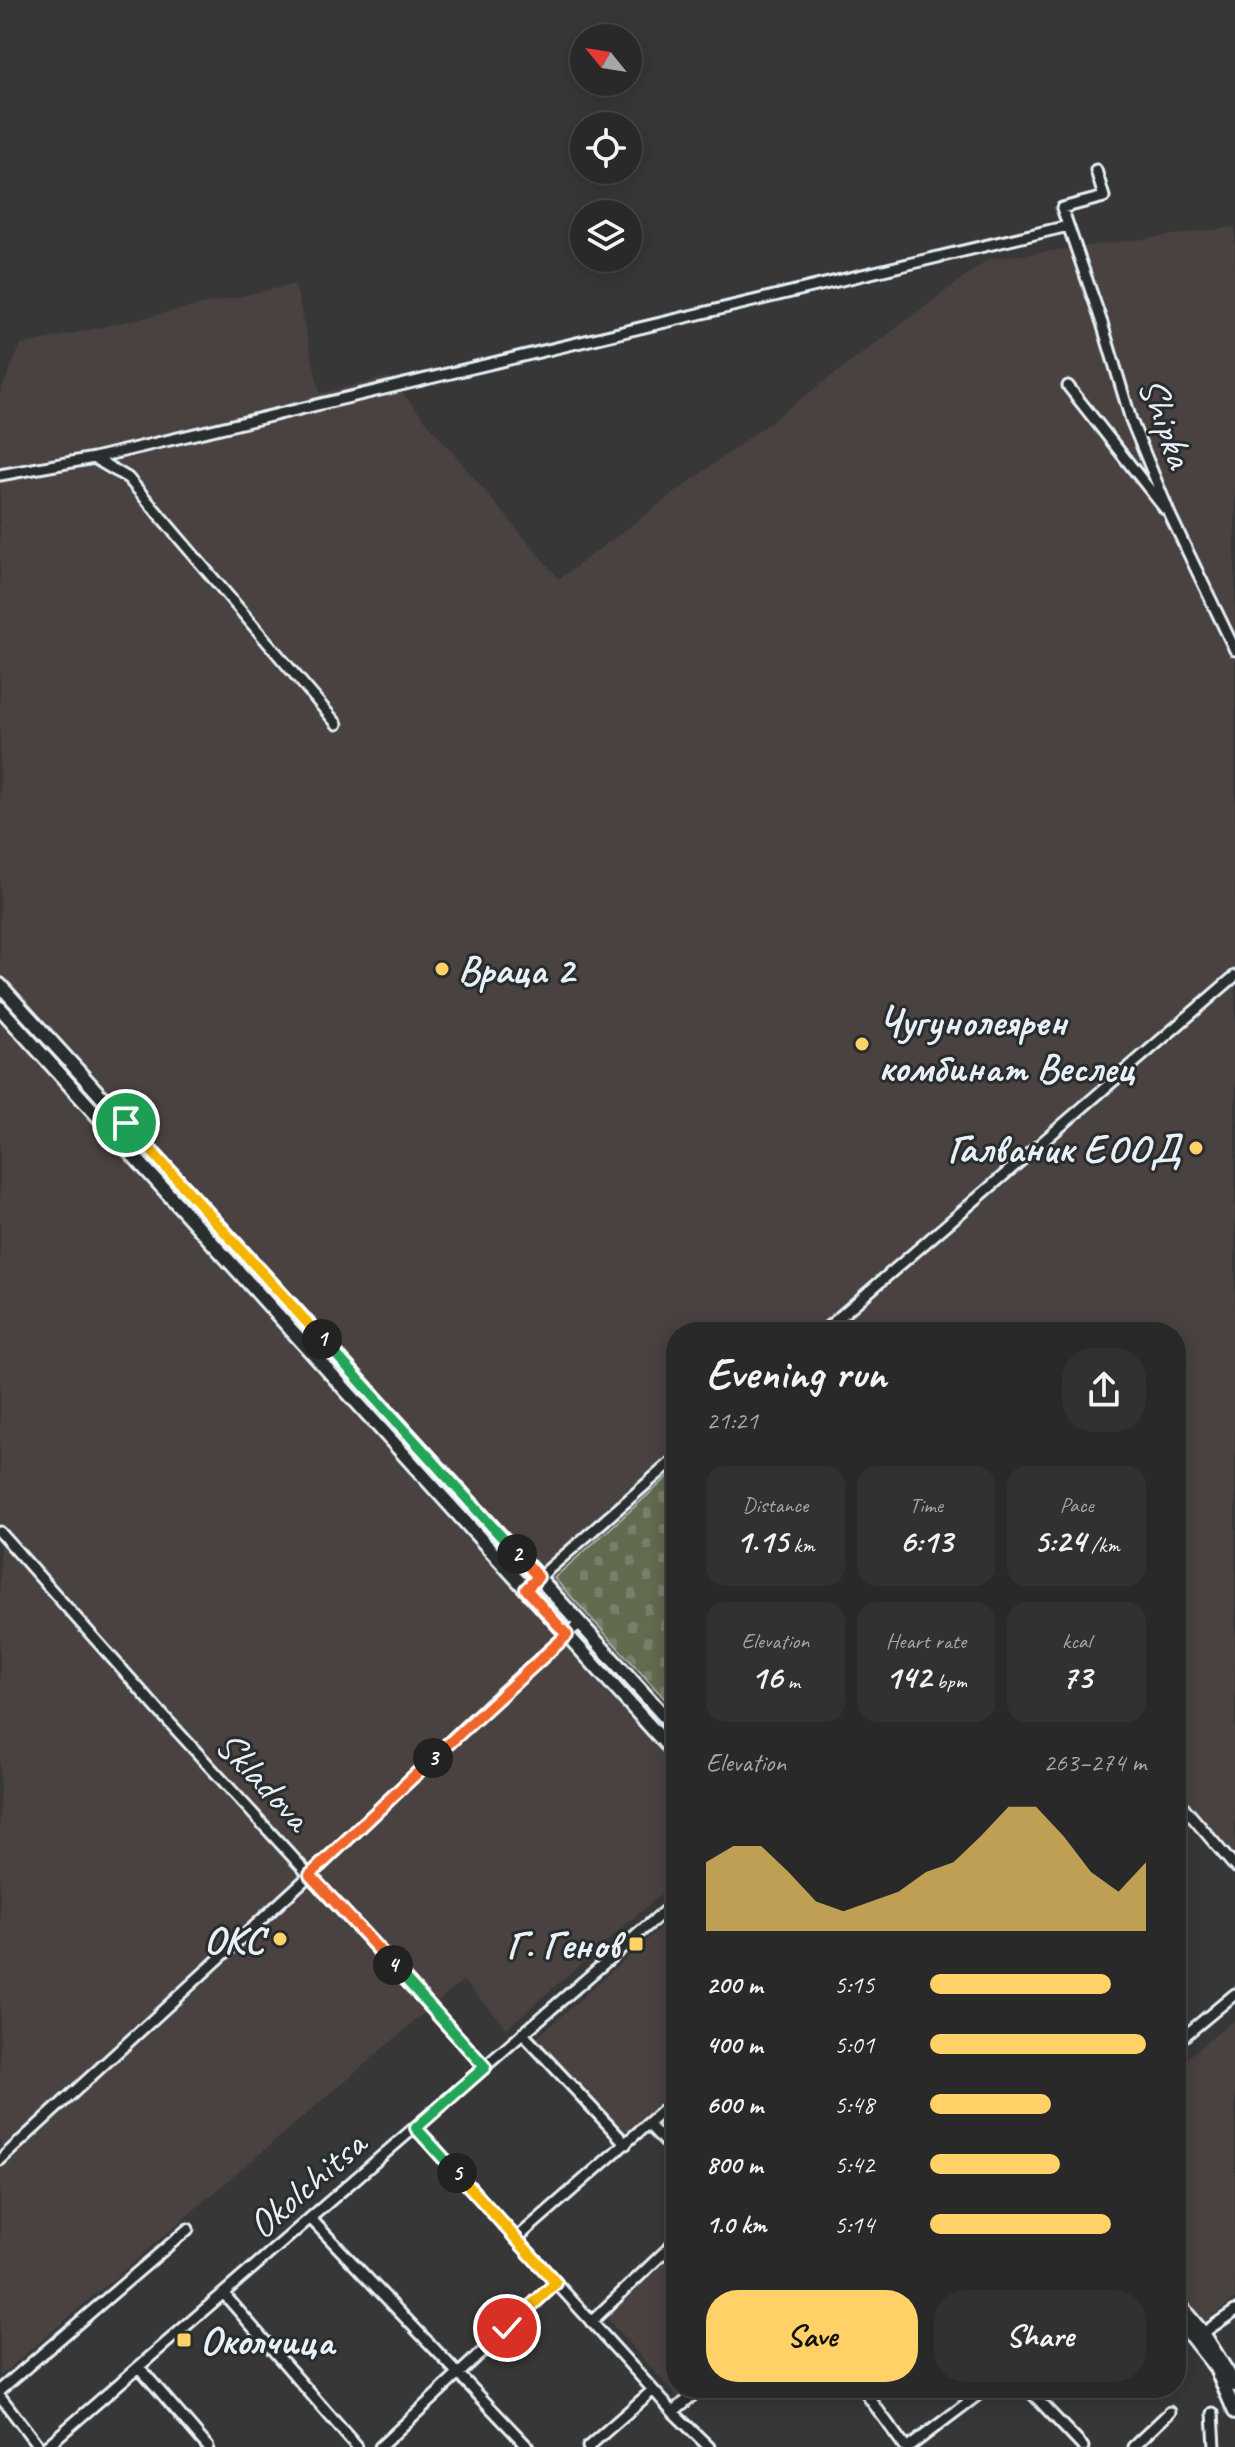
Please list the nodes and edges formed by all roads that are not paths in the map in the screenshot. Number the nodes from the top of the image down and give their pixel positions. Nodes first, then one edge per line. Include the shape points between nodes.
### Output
1 (1096, 170) dead end
2 (1068, 226) junction
3 (1068, 386) dead end
4 (94, 458) junction
5 (0, 475) edge
6 (1171, 517) junction
7 (1235, 650) edge
8 (337, 724) dead end
9 (1235, 976) edge
10 (0, 985) edge
11 (0, 1008) edge
12 (834, 1322) edge
13 (666, 1467) edge
14 (0, 1532) edge
15 (538, 1577) junction
16 (526, 1589) junction
17 (580, 1623) junction
18 (567, 1635) junction
19 (666, 1718) edge
20 (666, 1744) edge
21 (1186, 1810) edge
22 (1235, 1867) edge
23 (310, 1875) junction
24 (666, 1910) edge
25 (1235, 1994) edge
26 (523, 2034) junction
27 (1186, 2035) edge
28 (485, 2067) junction
29 (666, 2108) edge
30 (648, 2124) junction
31 (416, 2128) junction
32 (666, 2143) edge
33 (626, 2144) junction
34 (0, 2160) edge
35 (311, 2219) junction
36 (188, 2229) dead end
37 (516, 2239) junction
38 (666, 2251) edge
39 (556, 2283) junction
40 (224, 2294) junction
41 (1235, 2311) edge
42 (1186, 2313) edge
43 (591, 2322) junction
44 (1186, 2330) edge
45 (1203, 2333) junction
46 (139, 2367) junction
47 (459, 2373) junction
48 (1235, 2385) edge
49 (653, 2390) junction
50 (0, 2393) edge
51 (689, 2398) edge
52 (870, 2398) edge
53 (973, 2398) edge
54 (1036, 2398) edge
55 (673, 2412) junction
56 (1170, 2412) dead end
57 (1235, 2412) edge
58 (1213, 2413) dead end
59 (703, 2445) edge
60 (39, 2447) edge
61 (46, 2447) edge
62 (208, 2447) edge
63 (357, 2447) edge
64 (380, 2447) edge
65 (528, 2447) edge
66 (588, 2447) edge
67 (907, 2447) edge
68 (1083, 2447) edge
69 (1133, 2447) edge
70 (1215, 2447) edge

1 - 2 street, Shipka via 1104,197 1062,208
2 - 4 street
2 - 6 street, Shipka via 1131,420
3 - 6 street
4 - 5 street
4 - 8 street via 128,478
6 - 7 street, Shipka
9 - 12 street
10 - 15 main road
11 - 16 main road
13 - 15 street
14 - 23 street, Skladova
15 - 16 street
15 - 17 main road
16 - 18 main road
17 - 18 street
17 - 19 main road
18 - 20 main road
18 - 23 street
21 - 22 street
23 - 28 street, Skladova
23 - 34 street
24 - 26 street, Okolchitsa
25 - 27 street
26 - 28 street, Okolchitsa
26 - 33 street
28 - 31 street, Okolchitsa
29 - 30 street
30 - 32 street
30 - 33 street
31 - 35 street, Okolchitsa
31 - 37 street
33 - 37 street
35 - 40 street, Okolchitsa
35 - 47 street
36 - 50 street
37 - 39 street
38 - 43 street
39 - 43 street
39 - 47 street
40 - 46 street, Okolchitsa
40 - 63 street
41 - 45 street
42 - 45 main road
43 - 49 street
44 - 57 main road via 1216,2368
45 - 48 main road
46 - 61 street, Okolchitsa
46 - 62 street
47 - 64 street
47 - 65 street
49 - 55 street
49 - 66 street
50 - 60 street
51 - 55 street
52 - 67 street
53 - 67 street
54 - 68 street
55 - 59 street
56 - 69 street
58 - 70 street

